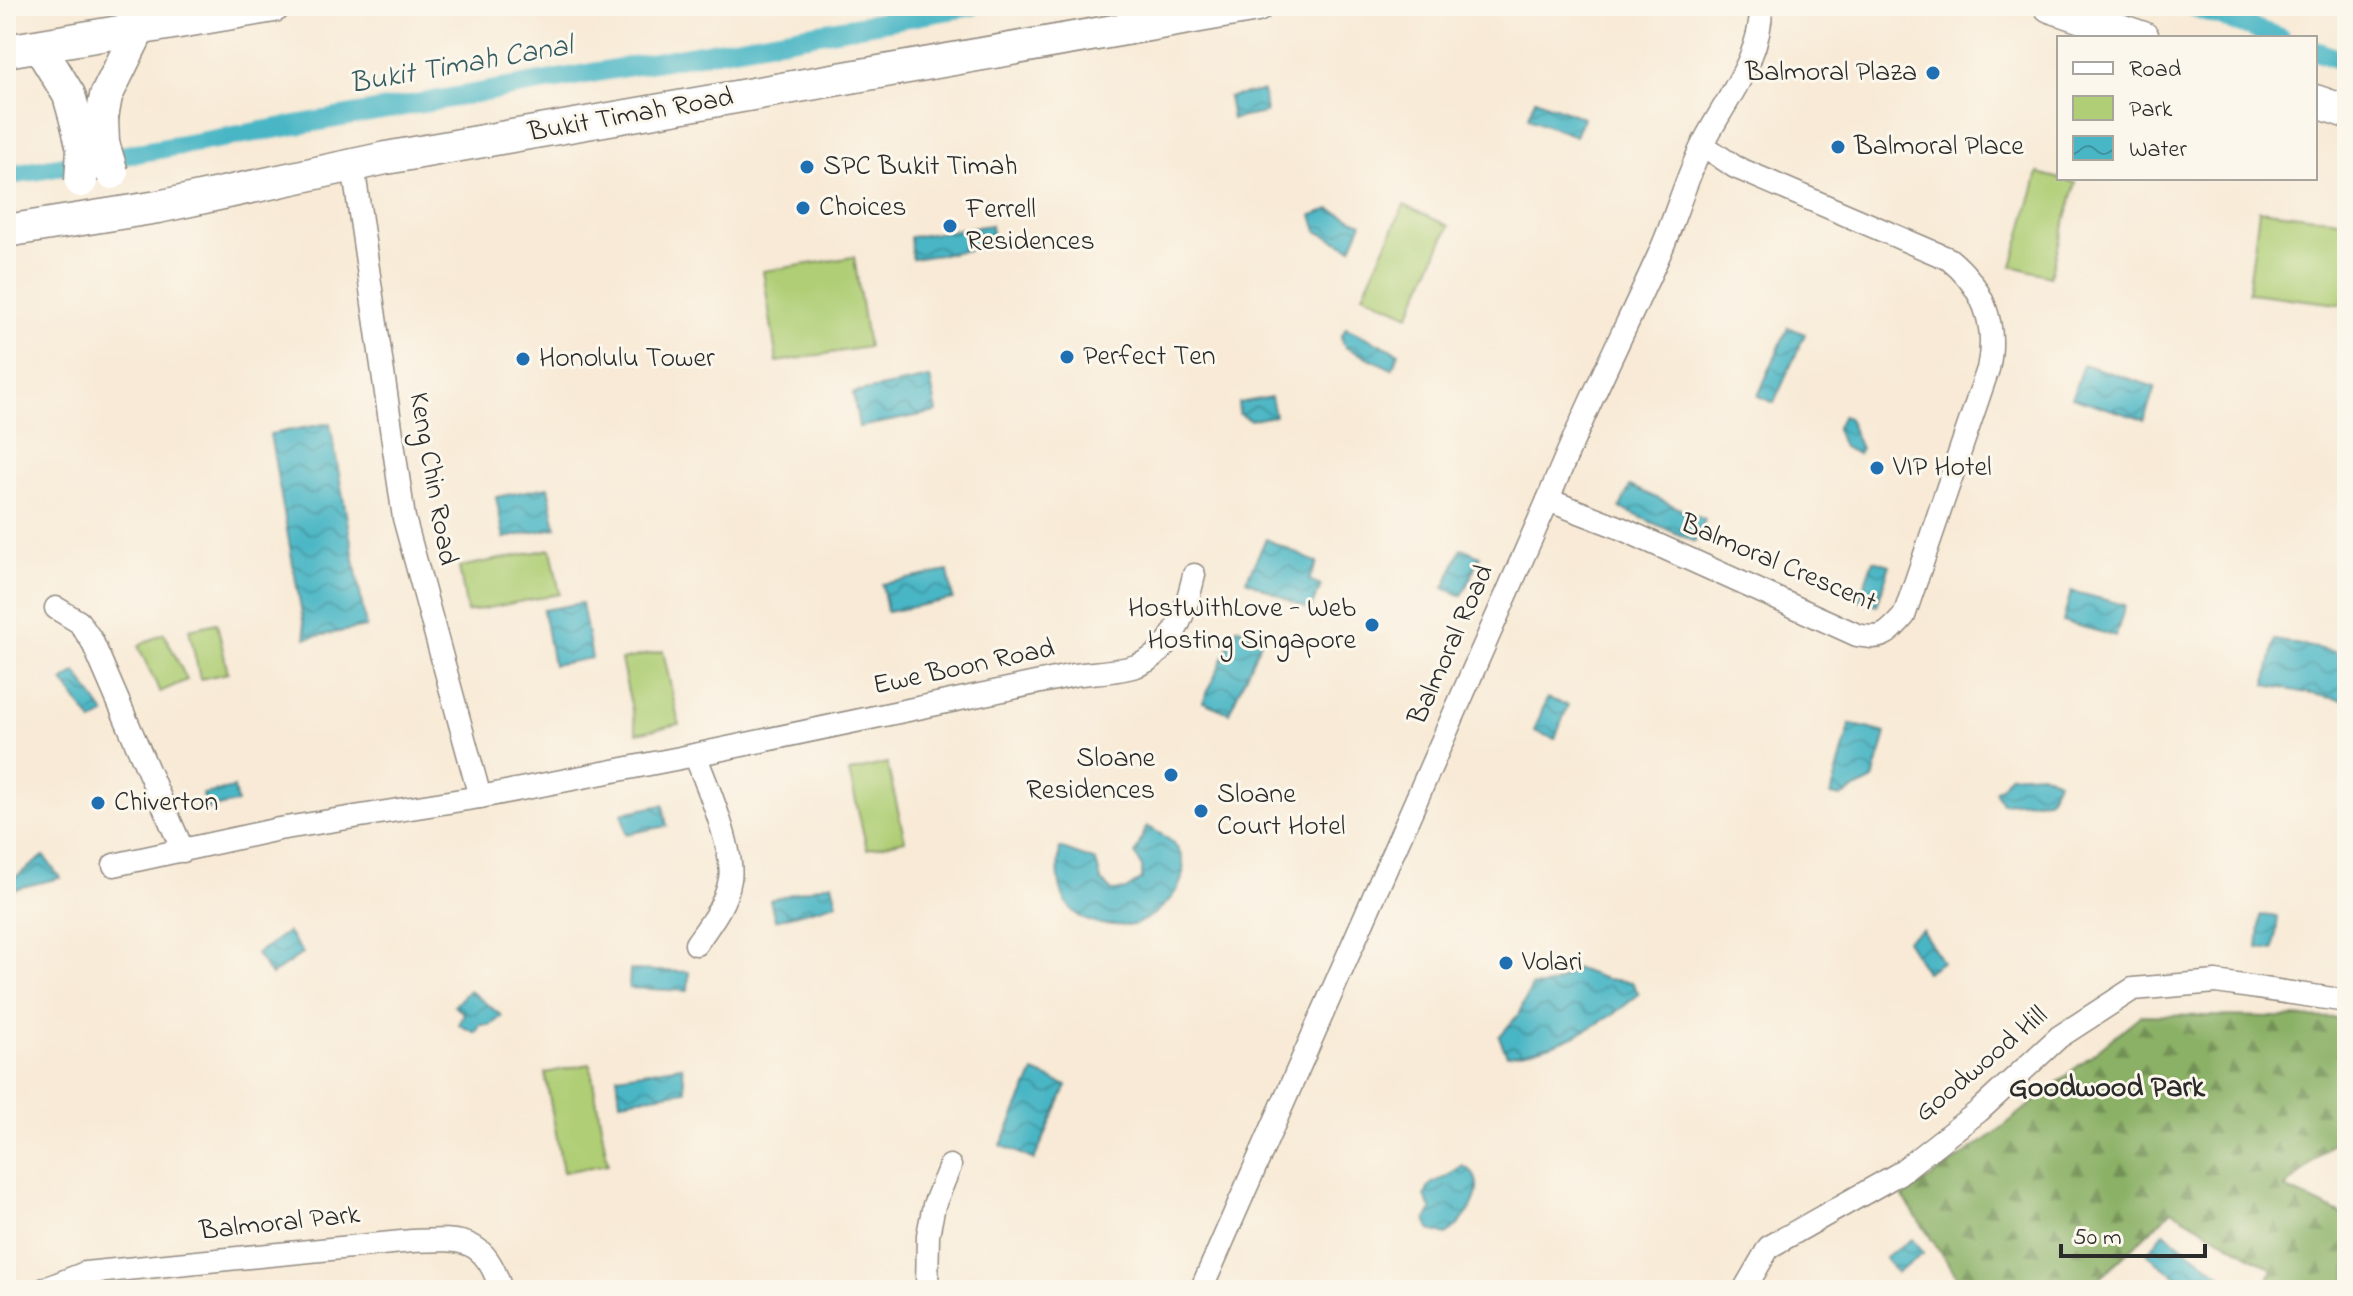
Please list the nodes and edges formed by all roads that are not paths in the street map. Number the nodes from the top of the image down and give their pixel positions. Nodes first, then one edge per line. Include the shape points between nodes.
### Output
1 (274, 6) edge
2 (1257, 6) edge
3 (1779, 6) edge
4 (2050, 6) edge
5 (1761, 16) edge
6 (139, 29) junction
7 (2137, 36) edge
8 (39, 46) junction
9 (6, 51) edge
10 (2317, 102) edge
11 (2347, 112) edge
12 (89, 119) junction
13 (1703, 145) junction
14 (353, 165) junction
15 (96, 177) junction
16 (158, 207) junction
17 (20, 228) edge
18 (1548, 500) junction
19 (1194, 575) dead end
20 (56, 608) dead end
21 (695, 755) junction
22 (480, 797) junction
23 (183, 851) junction
24 (114, 865) dead end
25 (696, 944) dead end
26 (2347, 1001) edge
27 (950, 1166) dead end
28 (42, 1290) edge
29 (501, 1290) edge
30 (927, 1290) edge
31 (1201, 1290) edge
32 (1744, 1290) edge

1 - 6 highway
2 - 14 highway, Bukit Timah Road
3 - 5 street, Balmoral Road
4 - 7 highway
5 - 13 street, Balmoral Road via 1740,80
6 - 8 highway
6 - 12 highway
8 - 9 highway
8 - 12 highway
10 - 11 highway
12 - 15 highway, bridge via 83,149
13 - 18 street, Balmoral Road
13 - 18 street, Balmoral Crescent via 1735,167 1949,259 1980,293 1989,331 1988,369 1904,616 1885,636 1857,635
14 - 16 highway, Bukit Timah Road
14 - 22 street, Keng Chin Road via 404,518
15 - 16 highway
15 - 17 highway via 61,208
16 - 17 highway, Bukit Timah Road
18 - 31 street, Balmoral Road
19 - 21 street, Ewe Boon Road via 1164,649 1136,666
20 - 23 street via 79,622 92,641
21 - 22 street, Ewe Boon Road
21 - 25 street via 715,804 731,877 721,908
22 - 23 street, Ewe Boon Road via 279,829
23 - 24 street, Ewe Boon Road
26 - 32 street, Goodwood Hill via 2216,982 2133,989 2059,1037 1979,1111 1898,1174 1769,1247
27 - 30 street via 928,1235
28 - 29 street, Balmoral Park via 85,1273 451,1240 482,1252

